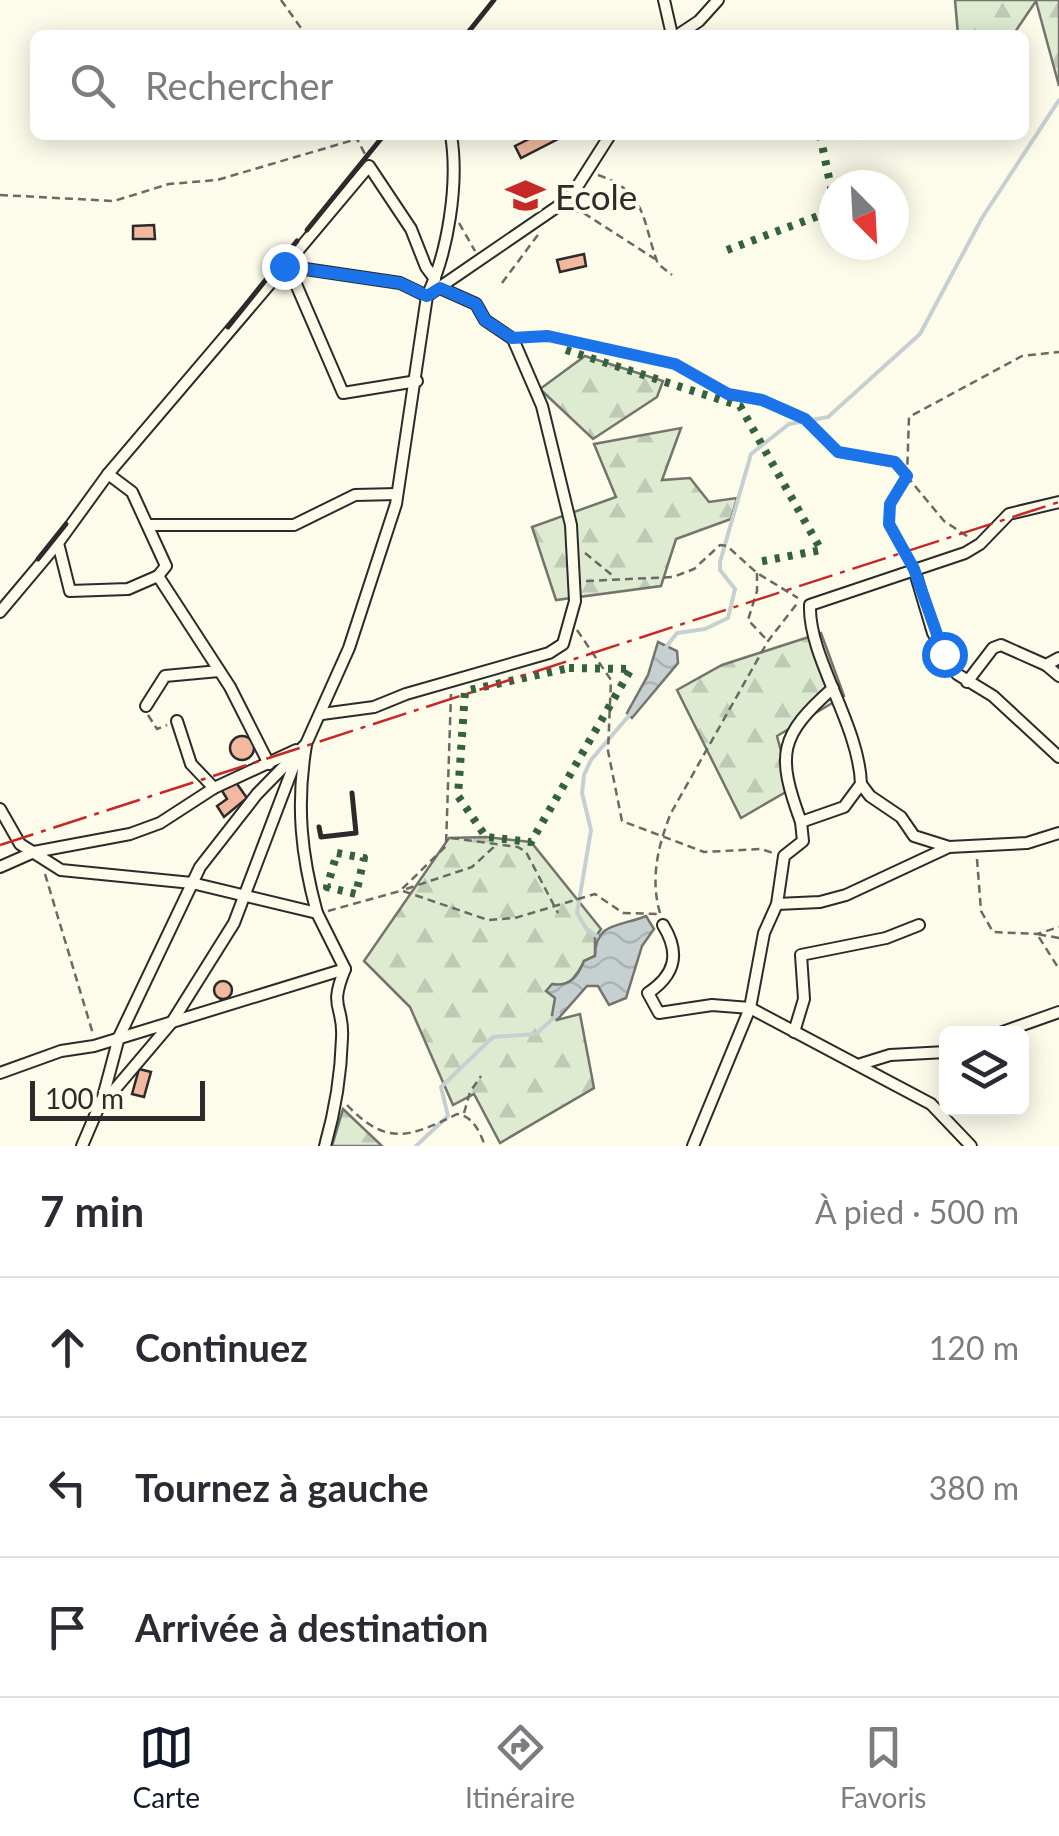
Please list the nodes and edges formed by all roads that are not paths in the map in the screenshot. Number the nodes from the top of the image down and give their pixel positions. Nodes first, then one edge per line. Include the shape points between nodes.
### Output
1 (664, 0) edge
2 (718, 0) edge
3 (673, 30) edge
4 (684, 30) edge
5 (452, 140) edge
6 (607, 140) edge
7 (287, 267) junction
8 (438, 284) junction
9 (427, 296) junction
10 (417, 381) junction
11 (108, 474) junction
12 (398, 494) junction
13 (1059, 502) edge
14 (149, 525) junction
15 (58, 543) junction
16 (914, 569) junction
17 (158, 576) junction
18 (0, 612) edge
19 (1059, 658) edge
20 (1046, 665) junction
21 (220, 671) junction
22 (1059, 676) edge
23 (967, 682) junction
24 (833, 688) junction
25 (146, 706) road end
26 (322, 714) junction
27 (178, 721) road end
28 (302, 749) junction
29 (1059, 758) edge
30 (268, 764) junction
31 (861, 784) junction
32 (214, 788) junction
33 (0, 809) edge
34 (802, 822) junction
35 (1059, 833) edge
36 (950, 847) junction
37 (36, 853) junction
38 (0, 867) edge
39 (192, 883) junction
40 (245, 897) junction
41 (777, 904) junction
42 (317, 913) junction
43 (661, 920) road end
44 (919, 925) dead end
45 (344, 969) junction
46 (750, 1008) junction
47 (1059, 1012) edge
48 (172, 1022) junction
49 (1019, 1026) edge
50 (794, 1032) junction
51 (120, 1036) junction
52 (939, 1052) edge
53 (861, 1064) junction
54 (0, 1073) edge
55 (98, 1109) junction
56 (82, 1146) edge
57 (325, 1146) edge
58 (692, 1146) edge
59 (971, 1146) edge

1 - 3 street
2 - 4 street
5 - 8 street
6 - 8 street via 580,187 556,209
7 - 8 street via 369,166
7 - 9 street via 400,283
7 - 10 street via 343,394
7 - 11 street
8 - 9 street
8 - 26 street via 476,304 485,320 512,338 542,406 571,539 572,624 550,653 374,706
9 - 10 street
10 - 12 street
11 - 14 street via 132,492
11 - 15 street
12 - 14 street via 355,495 307,521 277,527
12 - 26 street
13 - 16 street via 1009,514 980,544
14 - 17 street via 166,566
15 - 17 street via 70,591 128,590
15 - 18 street
16 - 23 street via 933,632
16 - 24 street via 805,602
17 - 21 street
19 - 20 street
20 - 22 street
20 - 23 street via 1001,645
21 - 25 street via 165,676
21 - 30 street
23 - 29 street via 993,696
24 - 31 street via 850,727
24 - 34 street via 799,718 789,740 788,786
26 - 28 street
27 - 32 street via 192,764
28 - 30 street
28 - 39 street via 225,832
28 - 40 street
28 - 42 street via 300,838
30 - 32 street
31 - 34 street via 844,807
31 - 36 street via 914,836
32 - 37 street via 182,812 130,834
33 - 37 street via 20,844
34 - 41 street via 803,841 784,856
35 - 36 street via 1028,843
36 - 41 street via 846,895
37 - 38 street
37 - 39 street via 60,870
39 - 40 street
39 - 51 street
40 - 42 street
40 - 48 street
41 - 46 street via 764,933
42 - 45 street
43 - 46 street via 675,962 663,984 648,993 654,1009
44 - 50 street via 801,954 804,999
45 - 48 street
45 - 57 street via 334,1005 342,1034 338,1092
46 - 50 street
46 - 58 street
47 - 49 street
48 - 51 street
48 - 55 street
50 - 53 street
51 - 54 street
51 - 55 street
52 - 53 street
53 - 59 street via 931,1104
55 - 56 street

